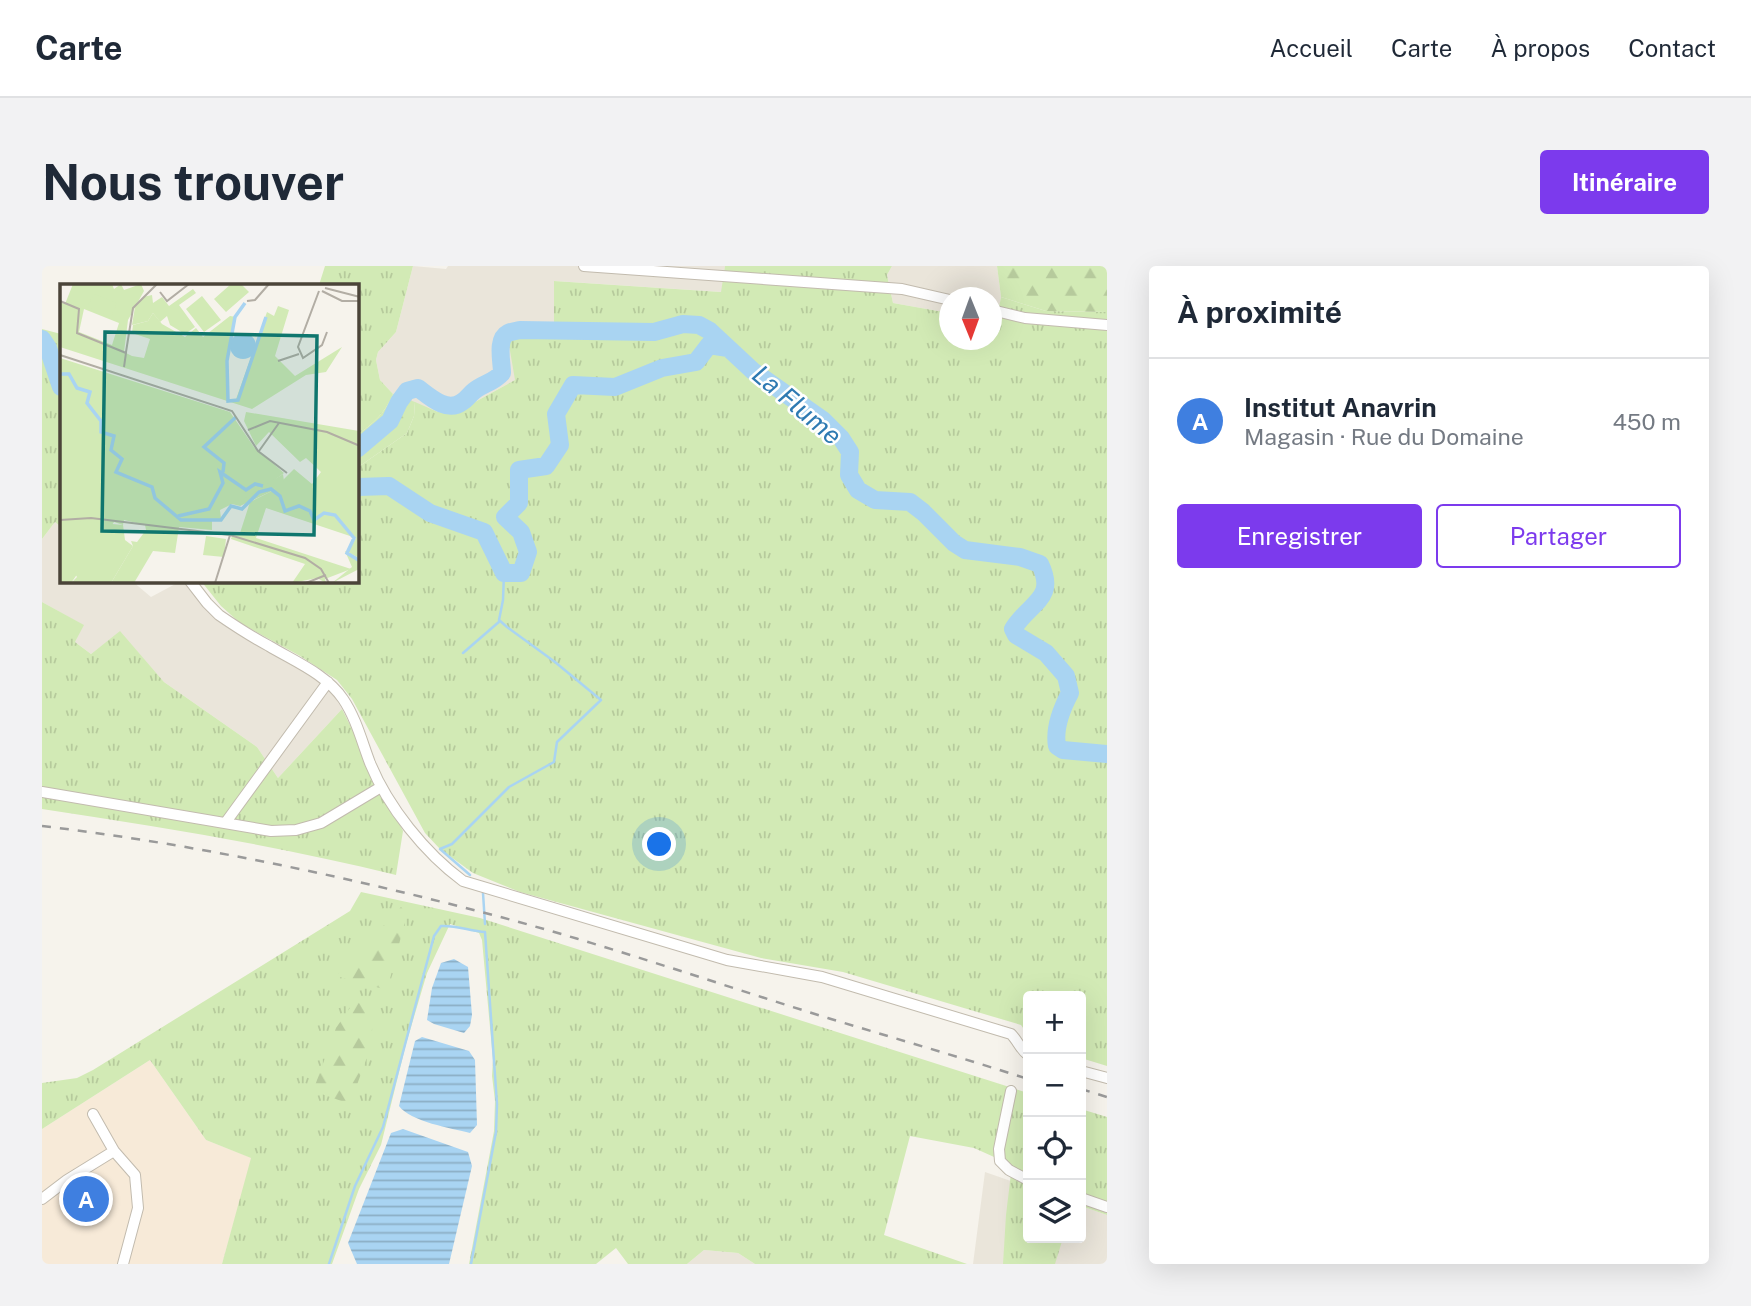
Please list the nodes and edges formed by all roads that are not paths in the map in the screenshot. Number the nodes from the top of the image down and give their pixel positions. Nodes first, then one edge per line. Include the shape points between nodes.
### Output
1 (584, 266) edge
2 (939, 297) edge
3 (1002, 312) edge
4 (1107, 325) edge
5 (192, 583) edge
6 (328, 682) junction
7 (382, 787) junction
8 (42, 792) edge
9 (226, 822) junction
10 (1026, 1054) edge
11 (1086, 1072) edge
12 (1107, 1078) edge
13 (1011, 1091) dead end
14 (93, 1114) dead end
15 (114, 1151) junction
16 (1023, 1177) edge
17 (42, 1199) edge
18 (1086, 1200) edge
19 (1107, 1207) edge
20 (123, 1264) edge

1 - 2 street via 902,289
3 - 4 street
5 - 6 street via 219,615
6 - 7 street via 354,719
6 - 9 street
7 - 9 street via 321,823 296,830 271,831
7 - 10 street via 428,850 463,881 727,960 822,977 1011,1034
8 - 9 street
11 - 12 street
13 - 16 street via 1000,1161
14 - 15 street
15 - 17 street
15 - 20 street via 135,1175 138,1208
18 - 19 street

